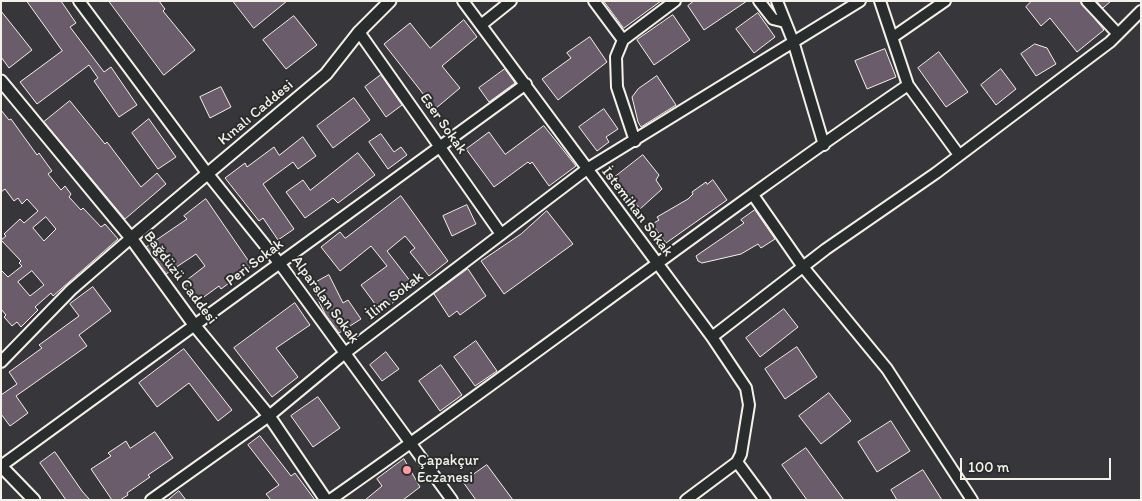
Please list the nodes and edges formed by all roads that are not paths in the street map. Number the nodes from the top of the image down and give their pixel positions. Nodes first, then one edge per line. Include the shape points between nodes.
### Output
1 (79, 1) edge
2 (390, 1) edge
3 (463, 1) edge
4 (511, 1) edge
5 (594, 1) edge
6 (675, 1) edge
7 (758, 1) edge
8 (777, 1) edge
9 (860, 1) edge
10 (880, 1) edge
11 (945, 1) edge
12 (1087, 1) edge
13 (1141, 11) edge
14 (785, 22) junction
15 (481, 25) junction
16 (360, 32) junction
17 (1118, 34) junction
18 (893, 37) junction
19 (623, 40) junction
20 (793, 41) junction
21 (1, 80) edge
22 (526, 84) junction
23 (908, 85) junction
24 (635, 141) junction
25 (440, 145) junction
26 (824, 145) junction
27 (959, 155) junction
28 (586, 169) junction
29 (207, 173) junction
30 (753, 195) junction
31 (501, 234) junction
32 (131, 238) junction
33 (656, 263) junction
34 (280, 264) junction
35 (803, 267) junction
36 (196, 326) junction
37 (712, 337) junction
38 (345, 353) junction
39 (1, 362) edge
40 (269, 416) junction
41 (410, 444) junction
42 (739, 458) junction
43 (1, 466) edge
44 (34, 500) edge
45 (151, 500) edge
46 (326, 500) edge
47 (330, 500) edge
48 (452, 500) edge
49 (686, 500) edge
50 (765, 500) edge
51 (972, 500) edge

1 - 29 street, Alparslan Sokak
2 - 16 street, Kınalı Caddesi
3 - 15 street, İstemihan Sokak
4 - 15 street
5 - 19 street
6 - 19 street
7 - 14 street via 773,18
8 - 14 street
9 - 20 street, İlim Sokak
10 - 18 street
11 - 18 street
12 - 17 street
13 - 17 street
14 - 20 street
15 - 22 street, İstemihan Sokak
16 - 25 street, Eser Sokak
16 - 29 street, Kınalı Caddesi via 326,74
17 - 27 street
18 - 23 street
19 - 24 street via 616,57 617,87
20 - 24 street, İlim Sokak
20 - 26 street
21 - 32 street, Bağdüzü Caddesi
22 - 25 street, Peri Sokak
22 - 28 street, İstemihan Sokak
23 - 26 street
23 - 27 street
24 - 28 street, İlim Sokak
25 - 31 street, Eser Sokak
25 - 34 street, Peri Sokak
26 - 30 street
27 - 35 street
28 - 31 street, İlim Sokak
28 - 33 street, İstemihan Sokak
29 - 32 street, Kınalı Caddesi
29 - 34 street, Alparslan Sokak
30 - 33 street
30 - 35 street
31 - 38 street, İlim Sokak
32 - 36 street, Bağdüzü Caddesi
32 - 39 street via 71,290
33 - 37 street, İstemihan Sokak
33 - 41 street
34 - 36 street, Peri Sokak
34 - 38 street, Alparslan Sokak
35 - 37 street
35 - 51 street via 887,369
36 - 40 street, Bağdüzü Caddesi
36 - 43 street, Peri Sokak
37 - 42 street, İstemihan Sokak via 746,388 749,405
38 - 40 street, İlim Sokak
38 - 41 street, Alparslan Sokak
40 - 45 street, İlim Sokak
40 - 46 street, Bağdüzü Caddesi
41 - 47 street
41 - 48 street, Alparslan Sokak
42 - 49 street
42 - 50 street
43 - 44 street

